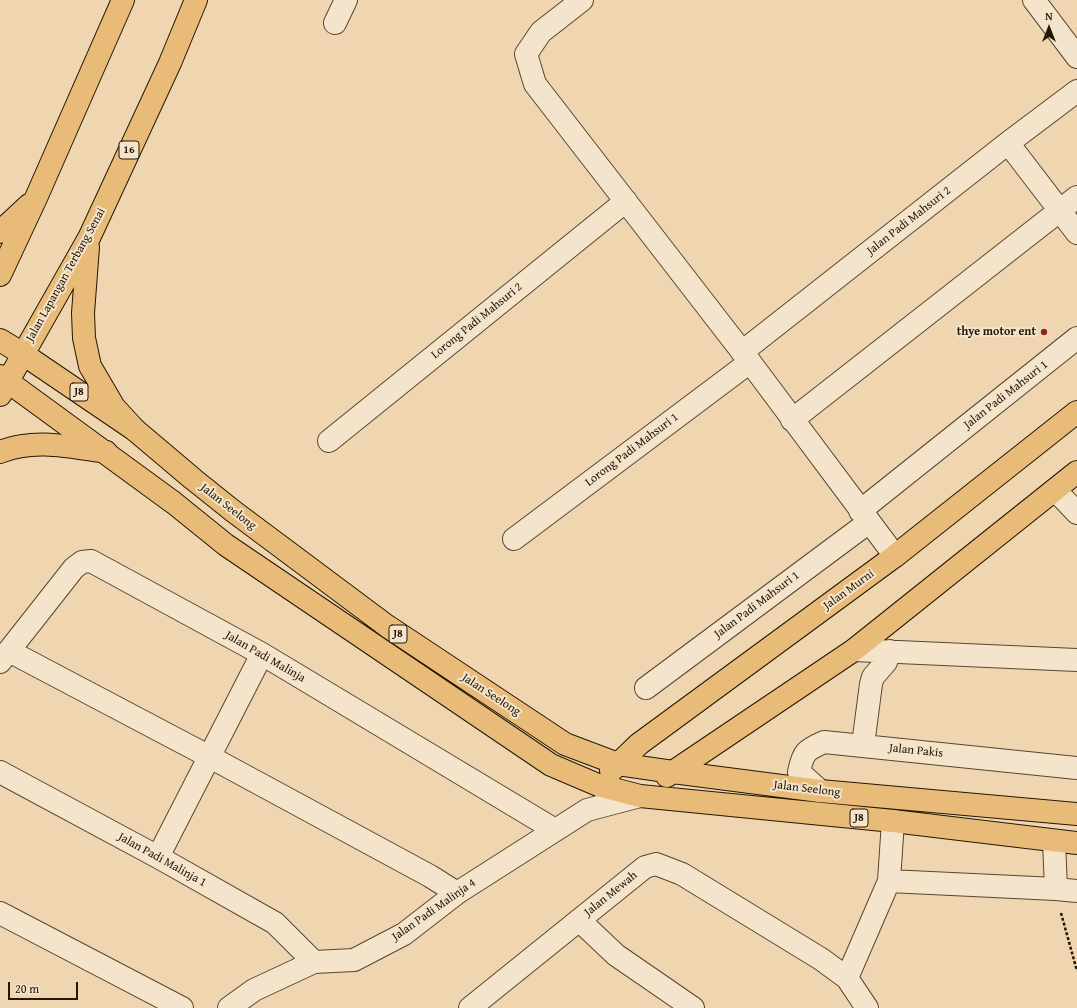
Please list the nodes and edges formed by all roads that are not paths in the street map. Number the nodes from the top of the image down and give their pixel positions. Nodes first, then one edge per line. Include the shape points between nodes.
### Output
1 (123, 0) edge
2 (196, 0) edge
3 (346, 0) edge
4 (582, 0) edge
5 (1034, 0) edge
6 (335, 24) dead end
7 (1077, 57) edge
8 (1077, 91) edge
9 (1008, 143) junction
10 (1077, 197) edge
11 (36, 198) junction
12 (626, 201) junction
13 (1059, 211) junction
14 (0, 232) edge
15 (1077, 233) edge
16 (89, 238) junction
17 (0, 275) edge
18 (1077, 338) edge
19 (0, 340) edge
20 (23, 354) junction
21 (746, 357) junction
22 (3, 384) edge
23 (1077, 412) edge
24 (792, 420) junction
25 (136, 430) junction
26 (329, 441) dead end
27 (0, 452) edge
28 (106, 452) junction
29 (1077, 472) edge
30 (1056, 490) junction
31 (1077, 513) edge
32 (864, 516) junction
33 (514, 539) dead end
34 (895, 556) junction
35 (854, 650) junction
36 (890, 651) junction
37 (262, 654) junction
38 (5, 657) edge
39 (1077, 660) edge
40 (646, 688) dead end
41 (863, 745) junction
42 (210, 757) junction
43 (618, 764) junction
44 (1077, 768) edge
45 (0, 772) edge
46 (673, 772) junction
47 (598, 785) junction
48 (820, 791) junction
49 (640, 796) junction
50 (586, 810) junction
51 (1077, 814) edge
52 (894, 821) junction
53 (556, 830) junction
54 (1054, 841) junction
55 (1077, 843) edge
56 (158, 857) junction
57 (889, 881) junction
58 (1066, 890) edge
59 (457, 893) junction
60 (0, 913) edge
61 (579, 920) junction
62 (314, 962) junction
63 (847, 978) junction
64 (677, 1004) edge
65 (865, 1007) edge
66 (182, 1008) edge
67 (229, 1008) edge
68 (470, 1008) edge

1 - 11 main road
2 - 16 main road, Jalan Lapangan Terbang Senai / 16 via 170,63
3 - 6 street
4 - 12 street via 541,32 526,54 535,84
5 - 7 street
8 - 9 street, Jalan Padi Mahsuri 2
9 - 13 street
9 - 21 street, Jalan Padi Mahsuri 2
10 - 13 street
11 - 14 main road
11 - 17 main road
12 - 21 street
12 - 26 street, Lorong Padi Mahsuri 2
13 - 15 street
13 - 24 street
16 - 20 main road, Jalan Lapangan Terbang Senai / 16
16 - 25 main road via 83,313 84,338 90,366 114,407
18 - 32 street, Jalan Padi Mahsuri 1
19 - 20 main road, Jalan Seelong / J8
20 - 22 main road, Jalan Lapangan Terbang Senai / 16
20 - 25 main road, Jalan Seelong / J8
21 - 24 street
21 - 33 street, Lorong Padi Mahsuri 1
22 - 28 main road, Jalan Seelong / J8
23 - 34 main road, Jalan Murni
24 - 32 street
25 - 43 main road, Jalan Seelong / J8 via 233,511 387,626 565,744
27 - 28 main road via 11,447 48,444
28 - 47 main road, Jalan Seelong / J8 via 226,545 551,765
29 - 30 main road
30 - 31 street
30 - 35 main road
32 - 34 street
32 - 40 street, Jalan Padi Mahsuri 1
34 - 43 main road, Jalan Murni via 639,744
35 - 36 street
35 - 46 main road
36 - 39 street
36 - 41 street via 886,662 870,684
37 - 38 street, Jalan Padi Malinja via 91,561 82,562 74,568
37 - 42 street
37 - 53 street, Jalan Padi Malinja
38 - 42 street
41 - 44 street, Jalan Pakis
41 - 48 street, Jalan Pakis via 824,742 810,748 802,758 799,772
42 - 56 street
42 - 59 street
43 - 46 main road, Jalan Seelong / J8
43 - 47 main road, Jalan Murni
45 - 56 street, Jalan Padi Malinja 1
46 - 48 main road, Jalan Seelong / J8
46 - 49 main road
47 - 49 main road, Jalan Seelong / J8
47 - 50 street
48 - 51 main road, Jalan Seelong / J8
49 - 50 street, Jalan Padi Malinja 4
49 - 52 main road, Jalan Seelong / J8
50 - 53 street, Jalan Padi Malinja 4
52 - 54 main road, Jalan Seelong / J8
52 - 57 street
53 - 59 street, Jalan Padi Malinja 4
54 - 55 main road, Jalan Seelong / J8
54 - 58 street
56 - 62 street, Jalan Padi Malinja 1 via 275,923
57 - 58 street
57 - 63 street
59 - 62 street, Jalan Padi Malinja 4 via 404,934 354,960
60 - 66 street
61 - 63 street, Jalan Mewah via 645,867 656,864 682,874 821,959
61 - 64 street via 616,955
61 - 68 street, Jalan Mewah
62 - 67 street, Jalan Padi Malinja 4 via 254,990
63 - 65 street, Jalan Mewah

